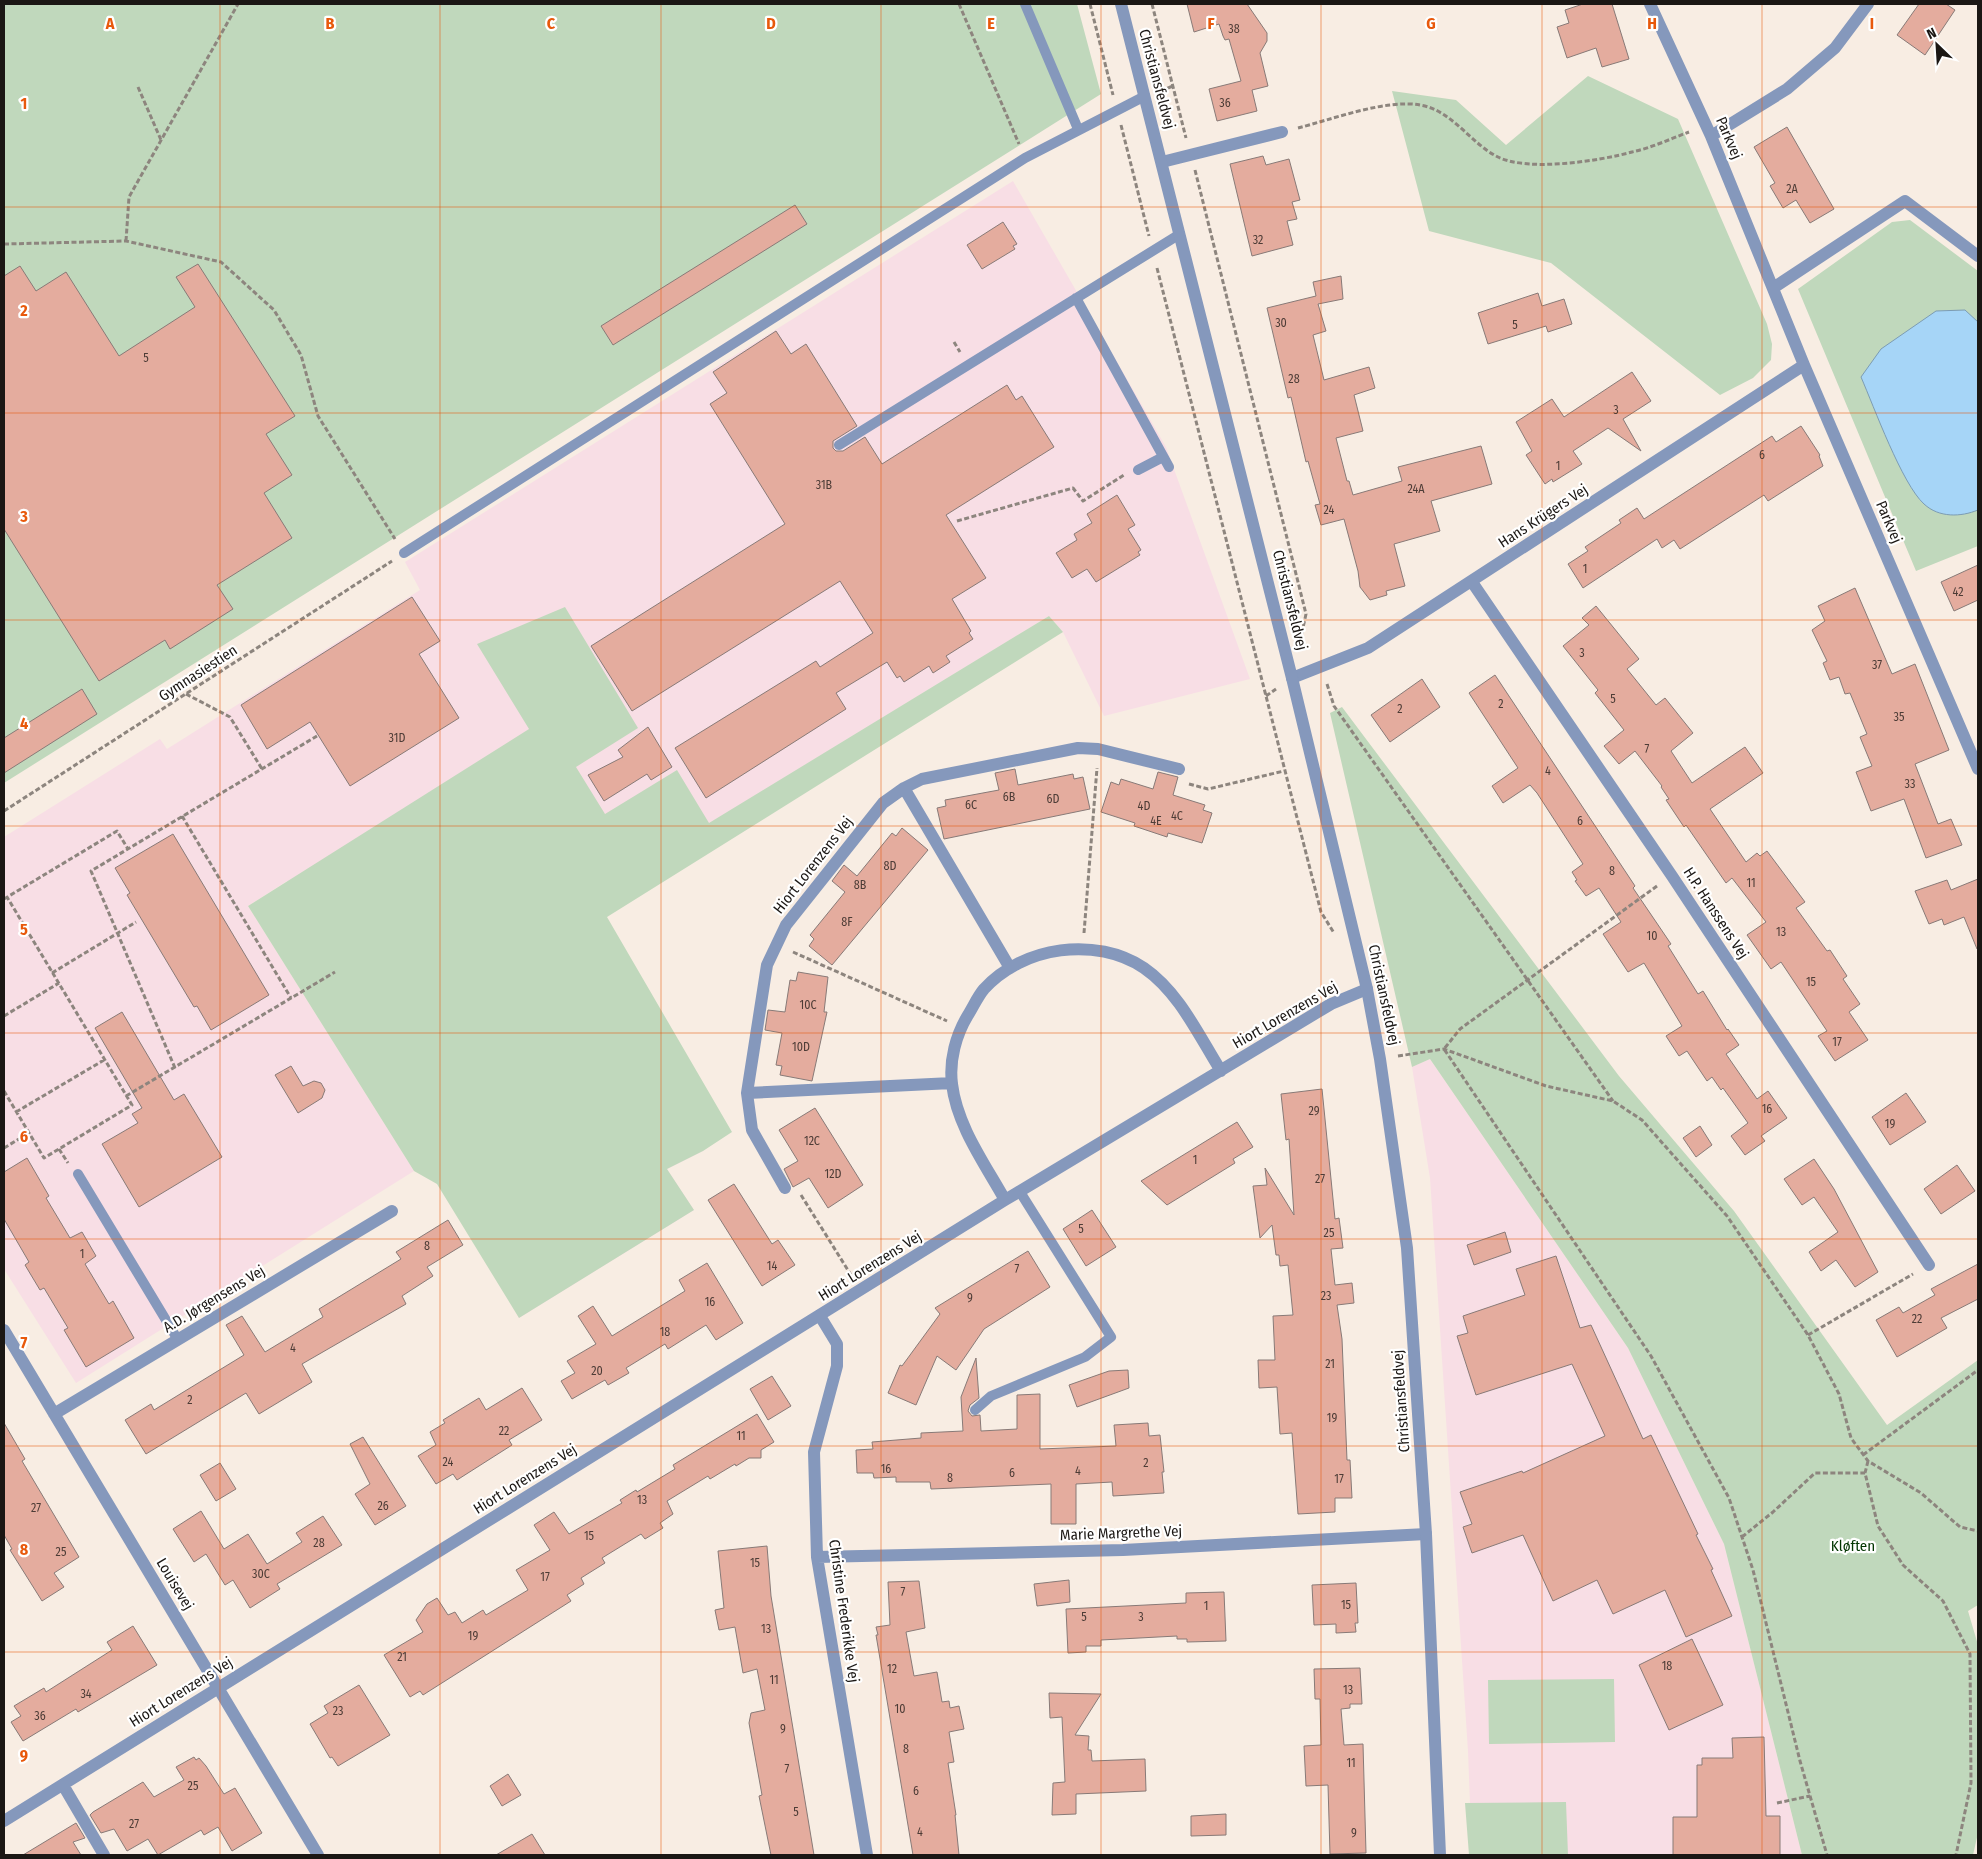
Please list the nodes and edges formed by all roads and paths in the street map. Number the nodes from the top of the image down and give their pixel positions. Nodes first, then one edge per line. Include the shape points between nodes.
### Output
1 (238, 4) edge
2 (959, 4) edge
3 (1025, 4) edge
4 (1090, 4) edge
5 (1121, 4) edge
6 (1152, 4) edge
7 (1650, 4) edge
8 (1868, 4) edge
9 (138, 87) dead end
10 (1145, 96) junction
11 (1117, 110) junction
12 (1078, 129) junction
13 (1709, 131) junction
14 (1282, 132) joint
15 (161, 140) junction
16 (1191, 155) junction
17 (1025, 158) junction
18 (1162, 162) junction
19 (1180, 234) junction
20 (126, 241) junction
21 (4, 244) edge
22 (1153, 251) junction
23 (1978, 256) edge
24 (1773, 288) junction
25 (1076, 298) junction
26 (1804, 365) junction
27 (839, 445) dead end
28 (1163, 457) junction
29 (1169, 467) dead end
30 (1138, 470) joint
31 (957, 521) dead end
32 (404, 554) junction
33 (1472, 582) junction
34 (1300, 641) dead end
35 (1321, 666) junction
36 (1292, 678) junction
37 (186, 694) junction
38 (317, 736) dead end
39 (1098, 750) junction
40 (262, 769) junction
41 (1179, 769) joint
42 (1978, 769) edge
43 (1284, 771) junction
44 (904, 788) junction
45 (4, 811) edge
46 (182, 816) junction
47 (128, 849) junction
48 (1672, 876) junction
49 (5, 898) edge
50 (136, 922) dead end
51 (118, 933) junction
52 (1336, 938) dead end
53 (776, 945) junction
54 (1083, 949) junction
55 (1010, 968) junction
56 (52, 972) junction
57 (335, 972) dead end
58 (1529, 980) junction
59 (59, 983) junction
60 (1367, 989) junction
61 (291, 998) junction
62 (4, 1016) edge
63 (961, 1027) junction
64 (1444, 1049) junction
65 (1380, 1059) junction
66 (104, 1060) junction
67 (175, 1068) junction
68 (1221, 1071) junction
69 (952, 1082) junction
70 (4, 1091) edge
71 (747, 1093) junction
72 (126, 1096) junction
73 (1613, 1101) junction
74 (16, 1112) junction
75 (29, 1133) junction
76 (4, 1148) edge
77 (78, 1174) dead end
78 (785, 1188) joint
79 (1020, 1192) junction
80 (1005, 1200) junction
81 (392, 1211) dead end
82 (1929, 1265) joint
83 (861, 1291) junction
84 (820, 1316) junction
85 (4, 1330) edge
86 (1808, 1335) junction
87 (178, 1340) junction
88 (1978, 1370) edge
89 (975, 1410) dead end
90 (54, 1414) junction
91 (1864, 1455) junction
92 (1868, 1461) junction
93 (1865, 1473) junction
94 (1978, 1531) edge
95 (1426, 1534) junction
96 (1742, 1537) junction
97 (817, 1557) junction
98 (218, 1687) junction
99 (63, 1785) junction
100 (1810, 1796) junction
101 (1777, 1803) dead end
102 (4, 1821) edge
103 (104, 1855) edge
104 (318, 1855) edge
105 (867, 1855) edge
106 (1440, 1855) edge
107 (1827, 1855) edge
108 (1956, 1855) edge

1 - 15 path
2 - 17 path
3 - 12 lane
4 - 11 path
5 - 10 street, Christiansfeldvej
6 - 16 path
7 - 13 street, Parkvej
8 - 13 street via 1835,48 1787,89
9 - 15 path
10 - 11 lane
10 - 18 street, Christiansfeldvej
11 - 12 lane
11 - 22 path
12 - 17 lane
13 - 14 path via 1632,152 1572,162 1521,164 1497,156 1454,121 1423,105 1399,102
13 - 24 street, Parkvej
14 - 16 street
15 - 20 path via 129,197
16 - 18 street
16 - 34 path via 1306,614
17 - 32 lane
18 - 19 street, Christiansfeldvej
19 - 22 lane
19 - 36 street, Christiansfeldvej
20 - 21 path
20 - 32 path via 221,262 274,310 301,355 318,416
22 - 25 lane
22 - 43 path
23 - 24 street via 1905,201
24 - 26 street, Parkvej
25 - 27 lane
25 - 28 lane
26 - 33 street, Hans Krügers Vej
26 - 42 street, Parkvej
28 - 29 lane
28 - 30 lane
30 - 31 path via 1129,472 1083,501 1073,488
32 - 37 path, Gymnasiestien
33 - 35 street, Hans Krügers Vej via 1368,648
33 - 48 street, H.P. Hanssens Vej
35 - 36 street, Hans Krügers Vej
35 - 58 path via 1334,706
36 - 60 street, Christiansfeldvej
37 - 40 path via 230,716
37 - 45 path, Gymnasiestien
38 - 40 path
39 - 41 street, Hiort Lorenzens Vej
39 - 44 street, Hiort Lorenzens Vej via 1078,748 922,778
39 - 54 path
40 - 46 path
41 - 43 path via 1190,786 1208,789
43 - 52 path via 1321,912
44 - 53 street, Hiort Lorenzens Vej via 883,803 786,925
44 - 55 street
46 - 47 path
46 - 61 path
47 - 49 path via 117,831
47 - 51 path via 91,871
48 - 58 path
48 - 82 street, H.P. Hanssens Vej
49 - 56 path
50 - 51 path
51 - 56 path
51 - 67 path
53 - 63 path
53 - 71 street, Hiort Lorenzens Vej via 767,965
54 - 55 street via 1042,953
54 - 68 street via 1112,953 1144,968 1170,991
55 - 63 street via 984,989
56 - 59 path
57 - 61 path
58 - 64 path via 1460,1029
58 - 73 path
59 - 62 path
59 - 66 path
60 - 65 street, Christiansfeldvej
60 - 68 street, Hiort Lorenzens Vej via 1332,1004
61 - 67 path
63 - 69 street via 954,1049
64 - 65 path
64 - 73 path via 1546,1086
64 - 96 path via 1652,1356 1729,1498
65 - 95 street, Christiansfeldvej via 1407,1248
66 - 72 path
66 - 74 path
67 - 72 path
68 - 79 street, Hiort Lorenzens Vej
69 - 71 street
69 - 80 street via 959,1114
70 - 74 path
71 - 78 street, Hiort Lorenzens Vej via 752,1130
72 - 75 path via 132,1105 44,1158
73 - 86 path via 1642,1120 1727,1216
74 - 75 path
75 - 76 path
77 - 87 lane
78 - 83 path via 802,1196
79 - 80 street, Hiort Lorenzens Vej
79 - 89 lane via 1111,1337 1085,1357 991,1396
80 - 83 street, Hiort Lorenzens Vej
81 - 87 street, A.D. Jørgensens Vej
82 - 86 path
83 - 84 street, Hiort Lorenzens Vej
84 - 97 street, Christine Frederikke Vej via 836,1344 838,1366 814,1452
84 - 98 street, Hiort Lorenzens Vej
85 - 90 street, Louisevej
86 - 91 path via 1839,1394 1852,1438
87 - 90 street, A.D. Jørgensens Vej
88 - 91 path
90 - 98 street, Louisevej
91 - 92 path
92 - 93 path
92 - 94 path via 1921,1493 1960,1526
93 - 96 path via 1815,1473
93 - 108 path via 1878,1526 1903,1564 1943,1601 1970,1654 1972,1783
95 - 97 street, Marie Margrethe Vej via 1123,1550
95 - 106 street, Christiansfeldvej
96 - 100 path
97 - 105 street, Christine Frederikke Vej
98 - 99 street, Hiort Lorenzens Vej
98 - 104 street, Louisevej
99 - 102 street, Hiort Lorenzens Vej
99 - 103 street
100 - 101 path
100 - 107 path

